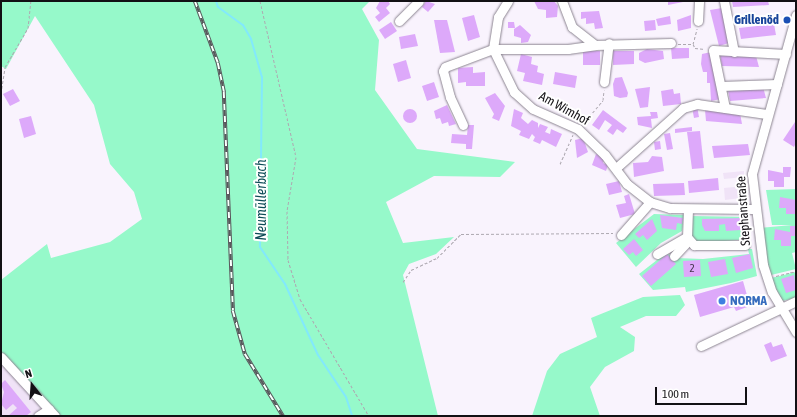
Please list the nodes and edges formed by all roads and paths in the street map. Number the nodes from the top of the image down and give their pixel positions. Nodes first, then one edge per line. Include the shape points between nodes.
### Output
1 (31, 1) edge
2 (260, 1) edge
3 (418, 1) edge
4 (508, 1) edge
5 (562, 1) edge
6 (699, 1) edge
7 (724, 1) edge
8 (796, 15) edge
9 (399, 21) dead end
10 (698, 21) joint
11 (609, 44) junction
12 (671, 44) joint
13 (693, 44) junction
14 (595, 45) junction
15 (492, 49) junction
16 (713, 52) junction
17 (734, 52) junction
18 (786, 54) junction
19 (604, 82) dead end
20 (777, 84) junction
21 (721, 86) junction
22 (1, 93) edge
23 (725, 108) junction
24 (766, 114) junction
25 (463, 125) dead end
26 (616, 168) junction
27 (650, 202) junction
28 (688, 209) junction
29 (754, 209) junction
30 (621, 236) joint
31 (688, 239) junction
32 (745, 245) dead end
33 (657, 254) dead end
34 (674, 256) dead end
35 (796, 272) edge
36 (767, 277) junction
37 (403, 282) dead end
38 (796, 301) edge
39 (780, 308) junction
40 (796, 332) edge
41 (701, 346) dead end
42 (1, 357) edge
43 (49, 409) junction
44 (38, 416) edge
45 (55, 416) edge
46 (370, 416) edge

1 - 22 path via 28,28 5,67
2 - 46 path via 296,157 287,211 288,260 300,299
3 - 9 street
4 - 15 street via 498,17
5 - 14 street via 572,27
6 - 10 street
7 - 17 street
8 - 18 street, Stephanstraße
10 - 13 path
11 - 12 street
11 - 14 street
11 - 19 street
12 - 13 path
13 - 16 path via 695,48
14 - 15 street via 568,49
15 - 25 street via 443,71
15 - 26 street, Am Wimhof via 514,92 533,108 578,129
16 - 17 street
16 - 21 street
17 - 18 street
18 - 20 street, Stephanstraße
20 - 21 street
20 - 24 street, Stephanstraße
21 - 23 street
23 - 24 street
23 - 26 street via 697,104 683,108
24 - 29 street, Stephanstraße via 752,174
26 - 27 street, Am Wimhof via 628,184
27 - 28 street, Am Wimhof
27 - 30 street
28 - 29 street, Am Wimhof
28 - 31 street
29 - 36 street, Stephanstraße
30 - 37 path via 604,231 461,234 437,258 411,270
31 - 32 street via 703,246
31 - 33 street
31 - 34 street
35 - 36 path
36 - 39 street, Stephanstraße
38 - 39 street
39 - 40 street, Stephanstraße
39 - 41 street
42 - 43 street
43 - 44 street
43 - 45 street

